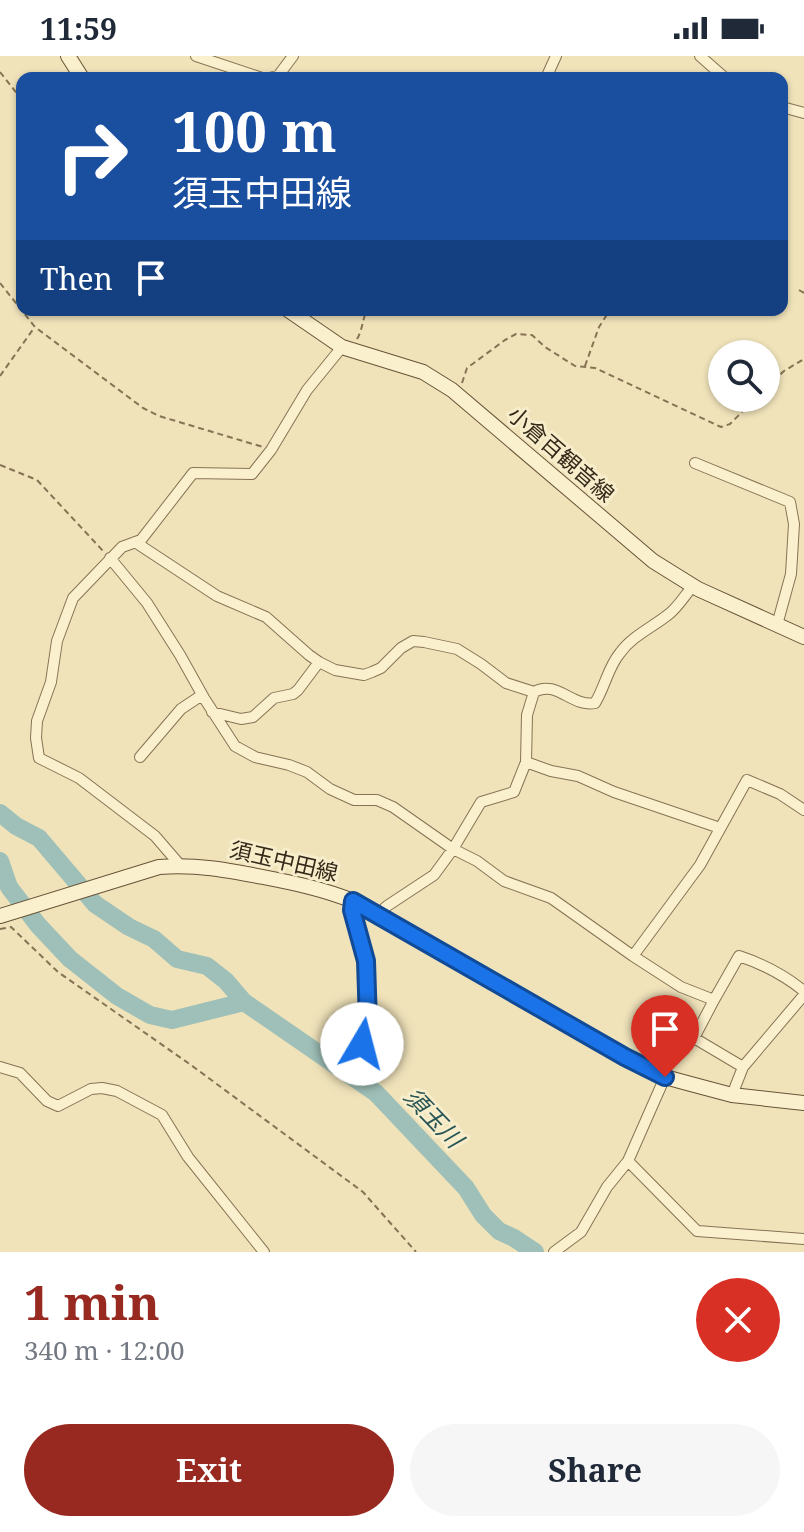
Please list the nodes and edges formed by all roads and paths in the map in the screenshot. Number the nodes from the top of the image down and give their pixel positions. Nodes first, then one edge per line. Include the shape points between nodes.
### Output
1 (196, 56) edge
2 (700, 56) edge
3 (0, 72) edge
4 (244, 72) edge
5 (718, 72) edge
6 (16, 92) edge
7 (0, 283) edge
8 (799, 290) dead end
9 (804, 293) edge
10 (16, 303) edge
11 (27, 316) edge
12 (297, 316) edge
13 (365, 316) edge
14 (606, 316) edge
15 (35, 327) junction
16 (346, 348) junction
17 (804, 359) edge
18 (584, 367) junction
19 (780, 375) edge
20 (0, 376) edge
21 (457, 395) junction
22 (742, 412) edge
23 (271, 450) junction
24 (695, 463) dead end
25 (0, 465) edge
26 (135, 542) junction
27 (110, 558) junction
28 (693, 586) junction
29 (777, 625) junction
30 (804, 637) edge
31 (319, 662) junction
32 (534, 692) junction
33 (202, 695) junction
34 (212, 712) junction
35 (140, 757) dead end
36 (526, 762) junction
37 (804, 810) edge
38 (720, 828) junction
39 (453, 849) junction
40 (180, 865) junction
41 (353, 901) junction
42 (377, 915) junction
43 (0, 916) edge
44 (0, 929) edge
45 (633, 956) junction
46 (804, 993) edge
47 (714, 1000) junction
48 (362, 1044) dead end
49 (0, 1067) edge
50 (743, 1067) junction
51 (665, 1077) junction
52 (732, 1095) junction
53 (804, 1103) edge
54 (628, 1161) junction
55 (804, 1239) edge
56 (264, 1252) edge
57 (416, 1252) edge
58 (554, 1252) edge

1 - 4 street
2 - 5 street
3 - 6 path
7 - 10 path
8 - 9 path
11 - 15 path
12 - 16 main road, 小倉百観音線
13 - 16 path via 360,334
14 - 18 path
15 - 20 path
15 - 23 path via 143,408
16 - 21 main road, 小倉百観音線 via 423,372
16 - 23 street via 307,390
17 - 19 path
18 - 21 path via 532,335 516,334 467,368
18 - 22 path via 721,427
21 - 28 main road, 小倉百観音線 via 653,561
23 - 26 street via 252,474 193,473
24 - 29 street via 790,502 791,574
25 - 27 path via 37,480
26 - 27 street
26 - 31 street via 217,596 266,617
27 - 33 street via 147,603
27 - 40 street via 73,598 57,641 51,682 37,721 39,758 79,778 155,836
28 - 29 main road, 小倉百観音線
28 - 32 street via 673,611 619,654 595,703 587,705 551,688
29 - 30 main road, 小倉百観音線
31 - 32 street via 364,675 413,641 424,642 457,649 506,683
31 - 34 street via 298,690 274,698 253,717
32 - 36 street via 527,715
33 - 34 street
33 - 35 street via 181,709
34 - 39 street via 235,746 307,772 354,800 384,802
36 - 38 street
36 - 39 street via 514,792 481,802
37 - 38 street via 747,780
38 - 45 street via 700,865
39 - 42 street via 434,875
39 - 45 street via 504,881 551,898
40 - 41 main road, 須玉中田線 via 310,886
40 - 43 main road, 須玉中田線 via 143,871
41 - 42 main road, 須玉中田線
41 - 48 street via 366,961 368,1023
42 - 51 main road, 須玉中田線
44 - 57 path via 11,927 58,972 363,1192
45 - 47 street via 681,987
46 - 47 street via 790,979 739,956
46 - 50 street
47 - 50 street via 694,1038
49 - 56 street via 20,1073 58,1106 102,1088 162,1115 188,1157
50 - 52 street
51 - 52 main road, 須玉中田線
51 - 54 street
52 - 53 main road, 須玉中田線
54 - 55 street via 697,1231
54 - 58 street via 581,1232

